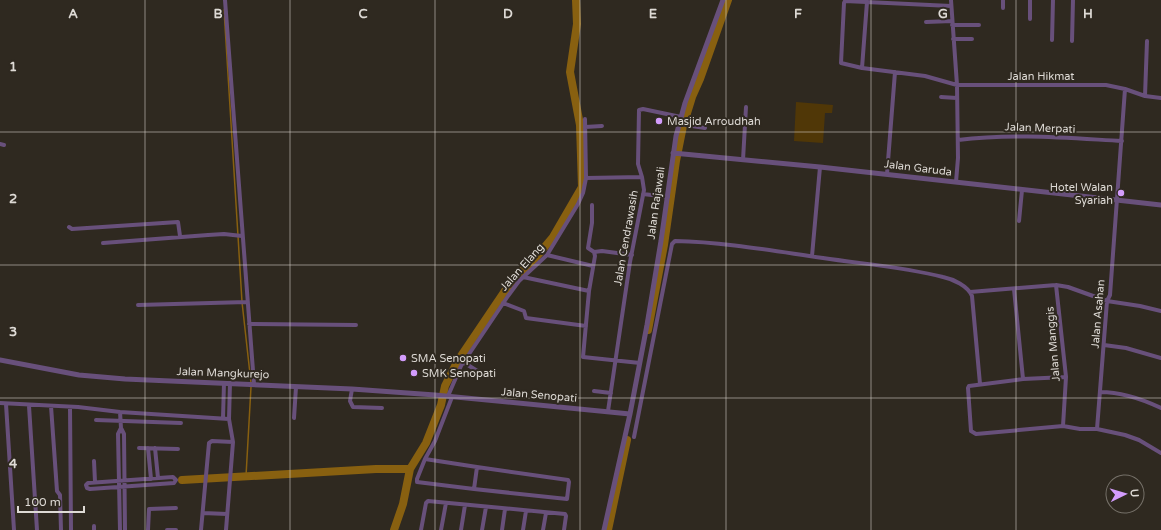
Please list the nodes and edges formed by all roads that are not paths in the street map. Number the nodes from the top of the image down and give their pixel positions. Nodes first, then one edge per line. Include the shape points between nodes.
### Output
1 (225, 0) edge
2 (723, 0) edge
3 (951, 0) edge
4 (1003, 0) edge
5 (1030, 0) edge
6 (1053, 0) edge
7 (1073, 0) edge
8 (867, 2) junction
9 (951, 6) junction
10 (1003, 8) dead end
11 (1030, 19) dead end
12 (926, 22) dead end
13 (952, 23) junction
14 (979, 25) dead end
15 (953, 39) junction
16 (972, 39) dead end
17 (1052, 40) dead end
18 (1072, 41) dead end
19 (1147, 41) dead end
20 (862, 68) junction
21 (895, 72) junction
22 (957, 85) junction
23 (1125, 89) junction
24 (941, 96) dead end
25 (1145, 96) junction
26 (957, 98) junction
27 (1161, 98) edge
28 (746, 107) dead end
29 (680, 117) junction
30 (585, 119) dead end
31 (681, 124) junction
32 (602, 126) dead end
33 (585, 127) junction
34 (705, 128) dead end
35 (958, 140) junction
36 (1122, 141) junction
37 (678, 154) junction
38 (742, 160) junction
39 (820, 167) junction
40 (887, 174) junction
41 (642, 177) junction
42 (586, 178) junction
43 (956, 182) junction
44 (1022, 190) junction
45 (643, 194) junction
46 (668, 197) junction
47 (1116, 200) junction
48 (592, 205) dead end
49 (1161, 205) edge
50 (1019, 221) dead end
51 (69, 227) dead end
52 (180, 236) junction
53 (240, 236) junction
54 (102, 243) dead end
55 (594, 252) junction
56 (632, 254) junction
57 (547, 255) junction
58 (812, 256) junction
59 (593, 266) junction
60 (523, 277) junction
61 (1056, 285) junction
62 (1014, 289) junction
63 (589, 291) junction
64 (970, 292) junction
65 (1107, 301) junction
66 (245, 302) junction
67 (503, 303) junction
68 (138, 305) dead end
69 (1161, 311) edge
70 (249, 324) junction
71 (356, 326) dead end
72 (586, 326) junction
73 (1104, 345) junction
74 (1161, 358) edge
75 (0, 360) edge
76 (616, 361) junction
77 (463, 362) junction
78 (640, 364) junction
79 (487, 377) dead end
80 (1066, 377) junction
81 (1022, 379) junction
82 (224, 383) junction
83 (230, 383) junction
84 (251, 384) junction
85 (980, 384) junction
86 (296, 387) junction
87 (352, 389) junction
88 (594, 391) dead end
89 (1100, 392) junction
90 (610, 393) junction
91 (449, 396) junction
92 (0, 403) edge
93 (6, 404) junction
94 (29, 406) junction
95 (51, 406) junction
96 (70, 407) junction
97 (382, 408) dead end
98 (1161, 408) edge
99 (608, 411) junction
100 (120, 412) junction
101 (630, 414) junction
102 (223, 418) junction
103 (294, 418) dead end
104 (229, 419) junction
105 (96, 420) dead end
106 (120, 421) junction
107 (181, 423) dead end
108 (1063, 426) junction
109 (121, 428) junction
110 (1097, 429) junction
111 (634, 437) dead end
112 (233, 442) junction
113 (139, 448) dead end
114 (148, 448) junction
115 (155, 448) junction
116 (178, 449) dead end
117 (1161, 453) edge
118 (425, 459) junction
119 (94, 461) dead end
120 (477, 467) junction
121 (158, 478) junction
122 (151, 479) junction
123 (120, 481) junction
124 (125, 481) junction
125 (95, 482) junction
126 (122, 486) junction
127 (474, 489) junction
128 (446, 503) junction
129 (465, 505) junction
130 (486, 507) junction
131 (176, 508) dead end
132 (505, 509) junction
133 (526, 511) junction
134 (203, 513) junction
135 (546, 513) junction
136 (227, 514) junction
137 (14, 530) edge
138 (37, 530) edge
139 (61, 530) edge
140 (71, 530) edge
141 (120, 530) edge
142 (125, 530) edge
143 (148, 530) edge
144 (167, 530) edge
145 (176, 530) edge
146 (201, 530) edge
147 (226, 530) edge
148 (421, 530) edge
149 (441, 530) edge
150 (461, 530) edge
151 (482, 530) edge
152 (502, 530) edge
153 (523, 530) edge
154 (543, 530) edge
155 (564, 530) edge
156 (604, 530) edge

1 - 53 street
2 - 29 street, Jalan Rajawali
3 - 9 street
4 - 10 street
5 - 11 street
6 - 17 street
7 - 18 street
8 - 9 street
8 - 20 street
8 - 20 street, Jalan Hikmat via 844,3 840,61 842,64
9 - 13 street
12 - 13 street
13 - 14 street
13 - 15 street
15 - 16 street
15 - 22 street
19 - 25 street
20 - 21 street, Jalan Hikmat
21 - 22 street, Jalan Hikmat via 925,76
21 - 40 street
22 - 23 street, Jalan Hikmat via 1106,85
22 - 26 street
23 - 25 street, Jalan Hikmat
23 - 36 street, Jalan Asahan
24 - 26 street
25 - 27 street, Jalan Hikmat
26 - 35 street
28 - 38 street
29 - 31 street, Jalan Rajawali
29 - 41 street, Jalan Cendrawasih via 640,109 638,162
30 - 33 street, Jalan Elang
31 - 34 street
31 - 37 street, Jalan Rajawali
32 - 33 street
33 - 42 street, Jalan Elang
35 - 36 street, Jalan Merpati via 1018,136
35 - 43 street
36 - 47 street, Jalan Asahan
37 - 38 street, Jalan Garuda
37 - 46 street, Jalan Rajawali
38 - 39 street, Jalan Garuda
39 - 40 street, Jalan Garuda
39 - 58 street
40 - 43 street, Jalan Garuda
41 - 42 street
41 - 45 street, Jalan Cendrawasih
42 - 57 street, Jalan Elang via 578,204
43 - 44 street, Jalan Garuda
44 - 47 street, Jalan Garuda
44 - 50 street
45 - 46 street
45 - 56 street, Jalan Cendrawasih
46 - 78 street, Jalan Rajawali
47 - 49 street, Jalan Garuda
47 - 65 street, Jalan Asahan via 1110,295
48 - 55 street via 588,248
51 - 52 street via 72,229 178,222
52 - 53 street
52 - 54 street
53 - 66 street
55 - 56 street
55 - 59 street
56 - 76 street, Jalan Cendrawasih
57 - 59 street
57 - 60 street, Jalan Elang
58 - 64 street via 917,271 957,282
58 - 111 street via 735,245 673,242
59 - 63 street
60 - 63 street
60 - 67 street, Jalan Elang
61 - 62 street
61 - 65 street
61 - 80 street, Jalan Manggis
62 - 64 street
62 - 81 street
63 - 72 street
64 - 85 street via 973,300
65 - 69 street
65 - 73 street, Jalan Asahan
66 - 68 street
66 - 70 street
67 - 72 street via 524,311 526,318
67 - 77 street, Jalan Elang
70 - 71 street
70 - 84 street
72 - 76 street via 583,358
73 - 74 street
73 - 89 street, Jalan Asahan
75 - 82 street, Jalan Mangkurejo via 71,374
76 - 78 street
76 - 90 street, Jalan Cendrawasih
77 - 79 street
77 - 91 street, Jalan Elang
78 - 101 street, Jalan Rajawali
80 - 81 street
80 - 108 street, Jalan Manggis
81 - 85 street
82 - 83 street, Jalan Mangkurejo
82 - 102 street
83 - 84 street, Jalan Mangkurejo
83 - 104 street
84 - 86 street, Jalan Mangkurejo
85 - 108 street via 968,388 973,433
86 - 87 street, Jalan Mangkurejo
86 - 103 street
87 - 91 street, Jalan Mangkurejo
87 - 97 street via 350,401 353,407
88 - 90 street
89 - 98 street via 1136,398
89 - 110 street, Jalan Asahan
90 - 99 street, Jalan Cendrawasih
91 - 99 street, Jalan Senopati
91 - 118 street, Jalan Elang via 435,442
92 - 93 street
93 - 94 street
93 - 137 street
94 - 95 street
94 - 138 street
95 - 96 street
95 - 139 street
96 - 100 street
96 - 140 street
99 - 101 street, Jalan Senopati
100 - 102 street
100 - 106 street
101 - 156 street, Jalan Rajawali
102 - 104 street
104 - 112 street
105 - 106 street
106 - 107 street
106 - 109 street
108 - 110 street
109 - 123 street via 118,434
109 - 124 street via 124,434
110 - 117 street via 1139,440
112 - 134 street via 209,443
112 - 136 street
113 - 114 street
114 - 115 street
114 - 122 street
115 - 116 street
115 - 121 street
118 - 120 street
118 - 127 street, Jalan Elang via 417,479 418,483
119 - 125 street
120 - 127 street
120 - 127 street via 568,480 568,494 566,500
121 - 122 street
121 - 126 street via 173,477 176,481
122 - 124 street
123 - 124 street
123 - 125 street
123 - 126 street
124 - 126 street
125 - 126 street via 88,483 87,488
126 - 141 street
126 - 142 street
128 - 129 street
128 - 148 street via 426,502
128 - 149 street
129 - 130 street
129 - 150 street
130 - 132 street
130 - 151 street
131 - 143 street via 148,509
132 - 133 street
132 - 152 street
133 - 135 street
133 - 153 street
134 - 136 street
134 - 146 street
135 - 154 street
135 - 155 street via 566,515
136 - 147 street
144 - 145 street

